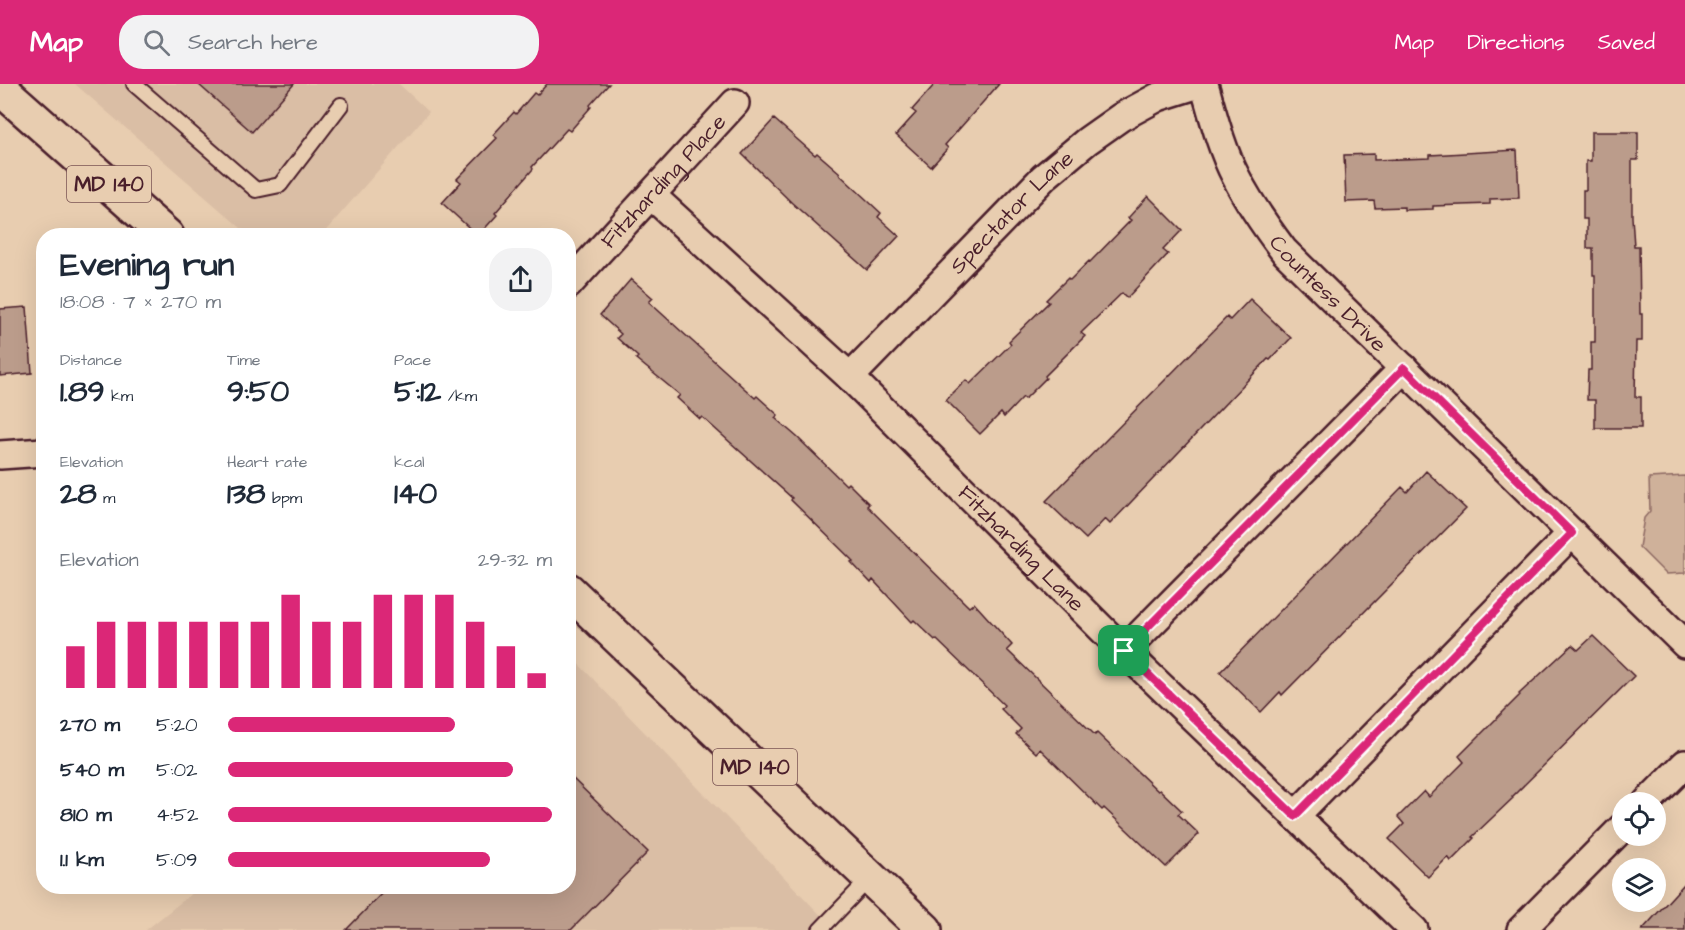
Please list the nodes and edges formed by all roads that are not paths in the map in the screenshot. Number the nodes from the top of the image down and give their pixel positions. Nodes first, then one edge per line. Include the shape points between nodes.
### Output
1 (134, 84) edge
2 (1199, 84) edge
3 (1204, 84) edge
4 (0, 88) edge
5 (735, 103) dead end
6 (341, 105) dead end
7 (651, 195) junction
8 (158, 228) edge
9 (576, 276) edge
10 (1404, 368) junction
11 (850, 377) junction
12 (36, 453) edge
13 (0, 455) edge
14 (1572, 533) junction
15 (576, 598) edge
16 (1685, 644) edge
17 (1124, 651) junction
18 (1685, 765) edge
19 (1657, 792) edge
20 (1295, 816) junction
21 (1612, 838) edge
22 (871, 877) junction
23 (820, 930) edge
24 (925, 930) edge
25 (1414, 930) edge
26 (1521, 930) edge

1 - 6 lane via 256,190 280,185
2 - 11 street, Spectator Lane via 1158,97 1121,117 1053,169
3 - 10 street, Countess Drive via 1235,176 1262,222 1284,251
4 - 8 main road, MD 140
5 - 7 street, Fitzharding Place
7 - 9 street, Fitzharding Place
7 - 11 street, Fitzharding Lane
10 - 14 street, Countess Drive
10 - 17 street
11 - 17 street, Fitzharding Lane
12 - 13 street
14 - 16 street, Countess Drive
14 - 20 street
15 - 22 main road, MD 140
17 - 20 street, Fitzharding Lane
18 - 19 street
20 - 25 street, Fitzharding Lane
21 - 26 street
22 - 23 lane
22 - 24 main road, MD 140

